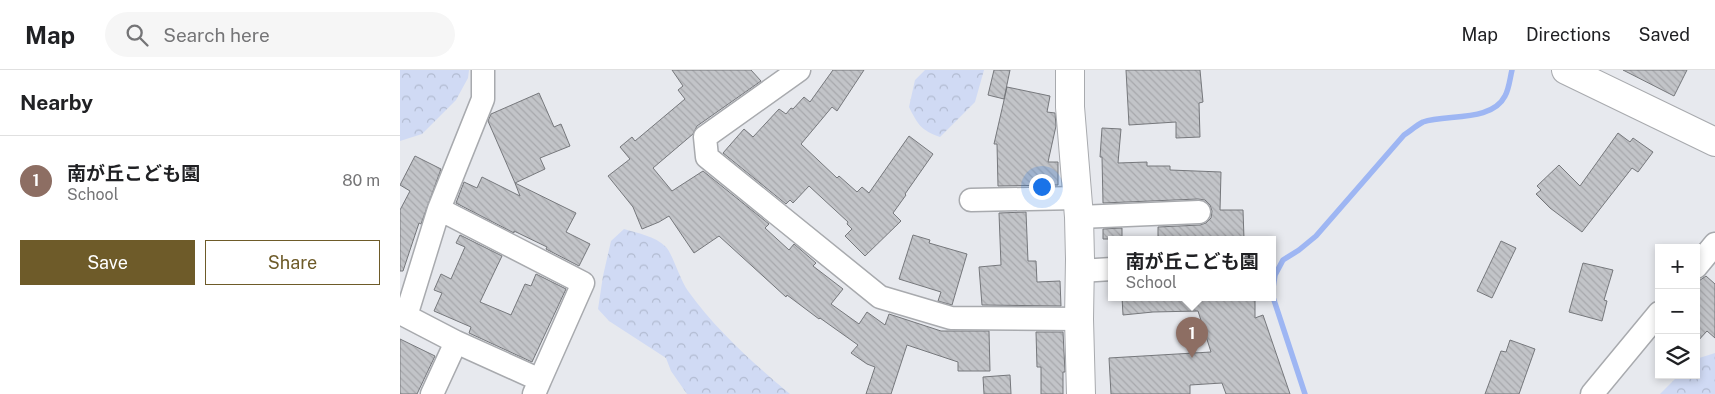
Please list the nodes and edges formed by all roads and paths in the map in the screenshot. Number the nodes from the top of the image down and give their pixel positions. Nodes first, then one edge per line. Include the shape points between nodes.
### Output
1 (484, 70) edge
2 (799, 70) edge
3 (1070, 70) edge
4 (1566, 70) edge
5 (1715, 142) edge
6 (971, 200) dead end
7 (1078, 207) junction
8 (440, 208) junction
9 (1199, 212) dead end
10 (1715, 244) edge
11 (1700, 262) edge
12 (1108, 269) edge
13 (1080, 270) junction
14 (1655, 318) edge
15 (1079, 319) junction
16 (456, 342) junction
17 (537, 387) edge
18 (432, 394) edge
19 (1081, 394) edge
20 (1592, 394) edge

1 - 8 street via 483,99
2 - 15 street via 705,137 706,157 880,297 951,318
3 - 7 street
4 - 5 street
6 - 7 street
7 - 9 street
7 - 13 street
8 - 16 street via 406,316
8 - 17 street via 583,282
10 - 11 street
12 - 13 street
13 - 15 street
14 - 20 street
15 - 19 street
16 - 17 street
16 - 18 street

